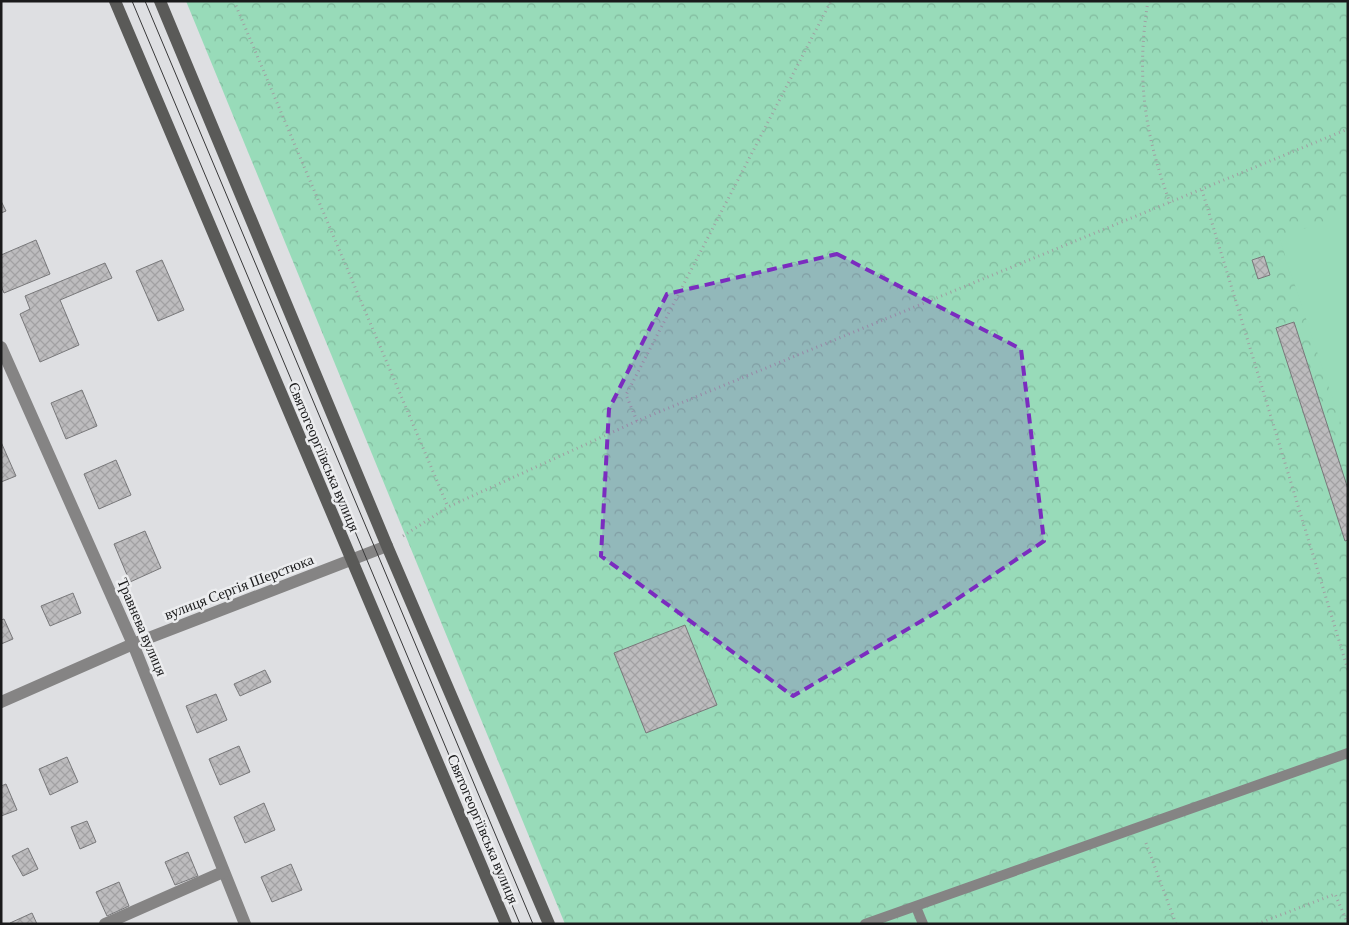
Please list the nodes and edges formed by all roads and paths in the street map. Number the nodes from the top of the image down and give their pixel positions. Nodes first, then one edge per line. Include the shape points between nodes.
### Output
1 (115, 1) edge
2 (160, 1) edge
3 (234, 1) edge
4 (831, 1) edge
5 (1148, 1) edge
6 (1348, 129) edge
7 (1202, 190) junction
8 (1170, 203) junction
9 (1, 347) edge
10 (637, 421) junction
11 (448, 507) junction
12 (387, 546) junction
13 (351, 561) junction
14 (133, 644) junction
15 (1348, 670) edge
16 (1, 702) edge
17 (1348, 753) edge
18 (1139, 826) junction
19 (223, 872) junction
20 (916, 907) junction
21 (105, 924) edge
22 (245, 924) edge
23 (506, 924) edge
24 (549, 924) edge
25 (865, 924) edge
26 (923, 924) edge
27 (1176, 924) edge
28 (1257, 924) edge
29 (1348, 924) edge

1 - 13 main road, Святогеоргіївська вулиця
2 - 12 main road, Святогеоргіївська вулиця
3 - 11 path
4 - 10 path via 626,396
5 - 8 path via 1143,99 1147,131
6 - 7 path
7 - 8 path
7 - 15 path
8 - 10 path
9 - 14 street, Травнева вулиця
10 - 11 path
11 - 12 path
12 - 13 street, вулиця Сергія Шерстюка
12 - 24 main road, Святогеоргіївська вулиця
13 - 14 street, вулиця Сергія Шерстюка
13 - 23 main road, Святогеоргіївська вулиця
14 - 16 street, вулиця Сергія Шерстюка
14 - 19 street, Травнева вулиця
17 - 18 lane
18 - 20 lane
18 - 27 path
19 - 21 street
19 - 22 street, Травнева вулиця
20 - 25 lane
20 - 26 lane
28 - 29 path via 1336,894

